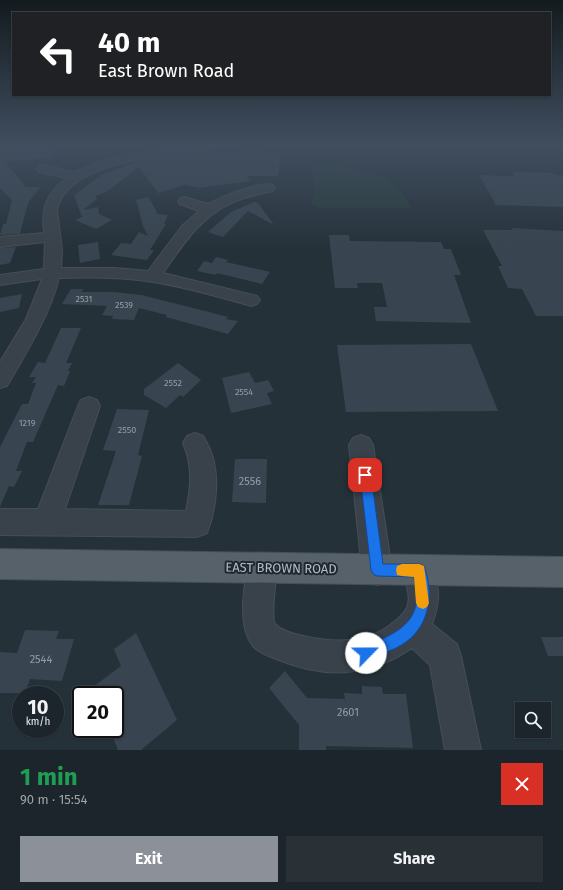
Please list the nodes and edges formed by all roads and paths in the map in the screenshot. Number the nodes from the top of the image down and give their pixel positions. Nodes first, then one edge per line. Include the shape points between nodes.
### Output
1 (72, 180) edge
2 (268, 188) dead end
3 (185, 201) dead end
4 (208, 209) junction
5 (52, 237) junction
6 (0, 242) edge
7 (52, 273) junction
8 (152, 277) junction
9 (0, 280) edge
10 (252, 300) dead end
11 (0, 380) edge
12 (89, 406) dead end
13 (195, 443) dead end
14 (361, 445) dead end
15 (0, 522) edge
16 (47, 522) junction
17 (0, 564) edge
18 (262, 568) junction
19 (377, 570) junction
20 (419, 570) junction
21 (563, 572) edge
22 (412, 628) junction
23 (463, 750) edge

1 - 5 street via 51,204
2 - 4 street via 240,194
3 - 4 street
4 - 8 street via 188,227
5 - 6 street
5 - 7 street
7 - 8 street via 104,272
7 - 9 street
7 - 11 street via 41,307
8 - 10 street
12 - 16 street
13 - 16 street via 202,458 204,477 197,524
14 - 19 street
15 - 16 street
17 - 18 main road, EAST BROWN ROAD
18 - 19 main road, EAST BROWN ROAD
18 - 22 street via 260,629 268,640 315,654 344,657 366,653 383,646
19 - 20 main road, EAST BROWN ROAD
20 - 21 main road, EAST BROWN ROAD
20 - 22 street via 422,607
22 - 23 street via 445,656

